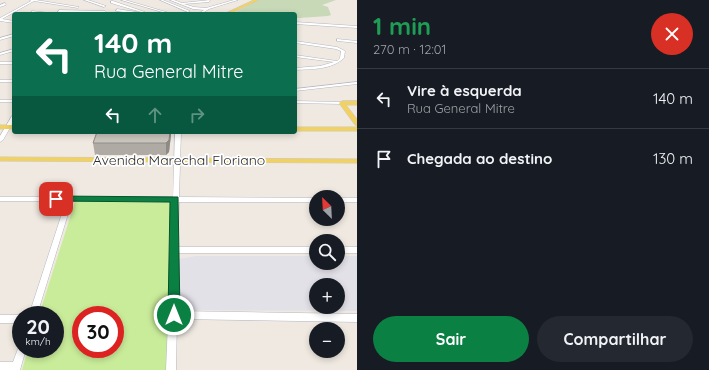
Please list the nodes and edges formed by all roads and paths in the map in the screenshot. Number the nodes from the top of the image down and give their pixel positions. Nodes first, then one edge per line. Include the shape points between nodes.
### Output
1 (31, 0) edge
2 (34, 0) edge
3 (85, 0) edge
4 (122, 0) edge
5 (161, 0) edge
6 (171, 0) edge
7 (237, 0) edge
8 (257, 0) edge
9 (209, 1) dead end
10 (228, 1) edge
11 (112, 2) dead end
12 (182, 3) junction
13 (204, 3) dead end
14 (5, 4) dead end
15 (0, 6) edge
16 (105, 6) dead end
17 (78, 7) dead end
18 (181, 8) junction
19 (196, 8) junction
20 (206, 9) junction
21 (117, 10) dead end
22 (59, 11) dead end
23 (190, 11) joint
24 (14, 12) edge
25 (105, 12) dead end
26 (130, 12) edge
27 (144, 12) edge
28 (163, 12) edge
29 (174, 12) edge
30 (202, 12) edge
31 (230, 12) edge
32 (12, 13) edge
33 (0, 20) edge
34 (12, 22) edge
35 (297, 23) edge
36 (357, 27) edge
37 (12, 36) edge
38 (0, 39) edge
39 (338, 40) dead end
40 (297, 42) edge
41 (357, 42) edge
42 (12, 51) edge
43 (0, 54) edge
44 (297, 56) edge
45 (337, 62) junction
46 (0, 63) edge
47 (12, 63) edge
48 (297, 69) edge
49 (0, 81) edge
50 (12, 81) edge
51 (357, 83) edge
52 (297, 90) edge
53 (0, 101) edge
54 (12, 101) edge
55 (297, 102) edge
56 (342, 103) junction
57 (357, 103) edge
58 (357, 124) edge
59 (0, 127) edge
60 (11, 127) edge
61 (297, 129) edge
62 (357, 129) edge
63 (178, 134) edge
64 (0, 140) edge
65 (0, 160) edge
66 (176, 160) junction
67 (357, 161) edge
68 (0, 199) edge
69 (70, 199) junction
70 (175, 199) junction
71 (309, 200) edge
72 (345, 200) edge
73 (357, 200) edge
74 (174, 250) junction
75 (309, 250) edge
76 (345, 250) edge
77 (357, 250) edge
78 (36, 306) edge
79 (174, 315) junction
80 (357, 318) edge
81 (0, 319) edge
82 (12, 319) edge
83 (19, 358) edge
84 (0, 367) edge
85 (16, 369) edge
86 (172, 370) edge

1 - 2 street
2 - 17 street
2 - 24 street
3 - 16 street
4 - 28 street
5 - 18 street
6 - 12 street
7 - 10 street
8 - 31 main road
9 - 12 street
10 - 20 street
11 - 27 street
12 - 19 street
13 - 19 street
14 - 15 street
18 - 23 street
18 - 29 street
19 - 20 street
19 - 23 street
20 - 30 street
21 - 26 street
22 - 25 street
32 - 33 street
33 - 34 street
35 - 36 street
37 - 38 street
39 - 41 street
40 - 45 street via 341,49 342,58
42 - 43 street
44 - 45 street
45 - 48 street
46 - 47 street
49 - 50 street
51 - 52 street
53 - 54 street
55 - 56 street
56 - 57 main road
56 - 58 main road
59 - 60 main road
60 - 64 street
61 - 62 main road
63 - 66 street
65 - 66 main road, Avenida Marechal Floriano
66 - 67 main road, Avenida Marechal Floriano
66 - 70 street
68 - 69 street
69 - 70 street
69 - 78 street
70 - 71 street
70 - 74 street
72 - 73 street
74 - 75 street
74 - 79 street
76 - 77 street
79 - 80 street
79 - 86 street
81 - 82 street
83 - 85 street
84 - 85 street

